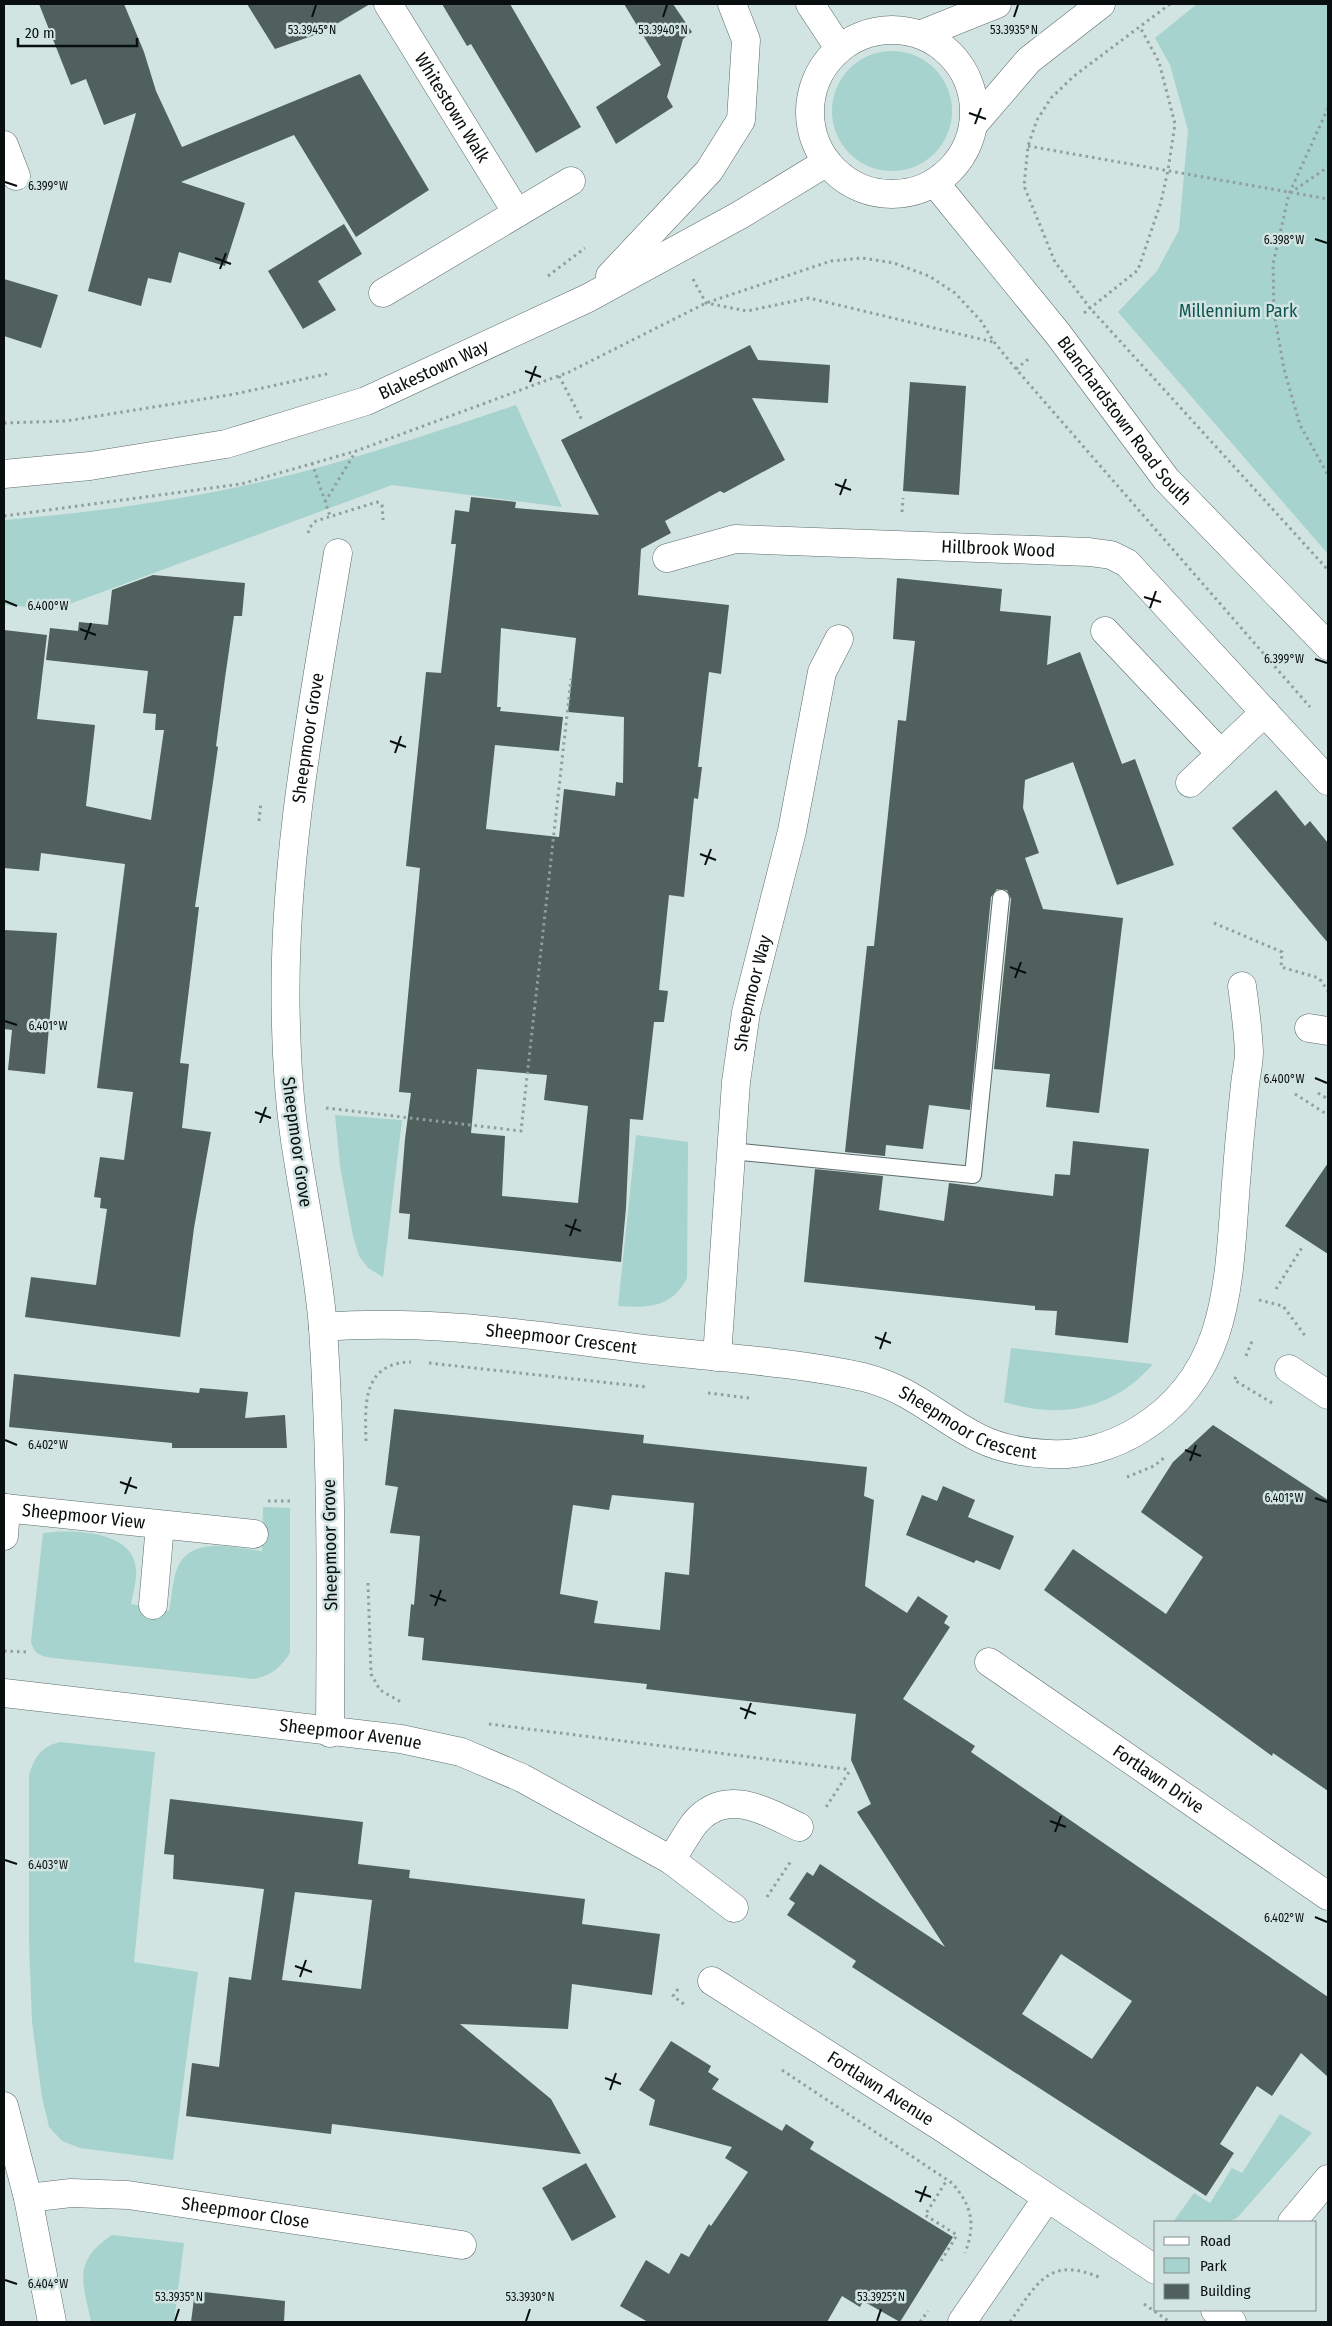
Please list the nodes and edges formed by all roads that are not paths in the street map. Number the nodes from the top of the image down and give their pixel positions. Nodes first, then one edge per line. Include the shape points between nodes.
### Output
1 (388, 4) edge
2 (732, 4) edge
3 (810, 4) edge
4 (997, 4) edge
5 (1101, 4) edge
6 (922, 34) junction
7 (839, 48) junction
8 (974, 124) junction
9 (4, 145) edge
10 (827, 162) junction
11 (16, 176) dead end
12 (571, 180) dead end
13 (935, 183) junction
14 (517, 212) junction
15 (383, 293) dead end
16 (588, 298) junction
17 (4, 474) edge
18 (338, 553) dead end
19 (666, 558) dead end
20 (1105, 631) dead end
21 (839, 639) dead end
22 (1328, 646) edge
23 (1265, 712) junction
24 (1221, 754) junction
25 (1328, 781) edge
26 (1190, 783) dead end
27 (1001, 898) dead end
28 (1242, 986) dead end
29 (731, 1151) junction
30 (323, 1328) junction
31 (717, 1357) junction
32 (1289, 1369) dead end
33 (1328, 1395) edge
34 (5, 1508) edge
35 (160, 1525) junction
36 (254, 1534) dead end
37 (4, 1536) edge
38 (153, 1605) dead end
39 (989, 1662) dead end
40 (4, 1693) edge
41 (330, 1733) junction
42 (799, 1826) dead end
43 (671, 1860) junction
44 (1328, 1896) edge
45 (734, 1908) dead end
46 (712, 1980) dead end
47 (4, 2106) edge
48 (1328, 2179) edge
49 (28, 2198) junction
50 (1047, 2198) junction
51 (1293, 2221) edge
52 (462, 2245) dead end
53 (1154, 2269) edge
54 (52, 2322) edge
55 (962, 2322) edge

1 - 14 street, Whitestown Walk
2 - 16 street via 746,40 741,120 709,171
3 - 7 street
4 - 6 street
5 - 8 street via 1029,60
6 - 7 street via 893,29 864,34
6 - 8 street via 946,48 964,70 974,96
7 - 10 street via 819,73 810,103 815,143
8 - 13 street via 961,158
9 - 11 street
10 - 13 street via 845,180 871,192 910,192
10 - 16 street, Blakestown Way via 740,215
12 - 14 street
13 - 22 street, Blanchardstown Road South via 1058,334 1166,479
14 - 15 street
16 - 17 street, Blakestown Way via 366,401 296,424 226,444 90,466
18 - 30 street, Sheepmoor Grove via 298,802 286,976 286,1059
19 - 23 street, Hillbrook Wood via 735,539 1080,551 1111,555 1127,563
20 - 24 street
21 - 29 street, Sheepmoor Way via 822,672 792,831 746,1012
23 - 24 street
23 - 25 street, Hillbrook Wood
24 - 26 street
27 - 29 lane via 973,1175
28 - 31 street, Sheepmoor Crescent via 1249,1053 1226,1295 1216,1339 1198,1374 1180,1397 1152,1422 1102,1447 1054,1455 1018,1451 982,1440 912,1395 864,1378 790,1364
29 - 31 street, Sheepmoor Way
30 - 31 street, Sheepmoor Crescent via 372,1323 438,1326
30 - 41 street, Sheepmoor Grove via 332,1555
32 - 33 street
34 - 35 street, Sheepmoor View
34 - 37 street, Sheepmoor View
35 - 36 street, Sheepmoor View
35 - 38 street, Sheepmoor View
39 - 44 street, Fortlawn Drive
40 - 41 street, Sheepmoor Avenue
41 - 43 street, Sheepmoor Avenue via 401,1739 461,1752 507,1770
42 - 43 street via 754,1806 734,1802 712,1810 695,1823
43 - 45 street, Sheepmoor Avenue
46 - 50 street, Fortlawn Avenue
47 - 49 street
48 - 51 street
49 - 52 street, Sheepmoor Close via 71,2193 128,2195
49 - 54 street
50 - 53 street, Fortlawn Avenue
50 - 55 street

